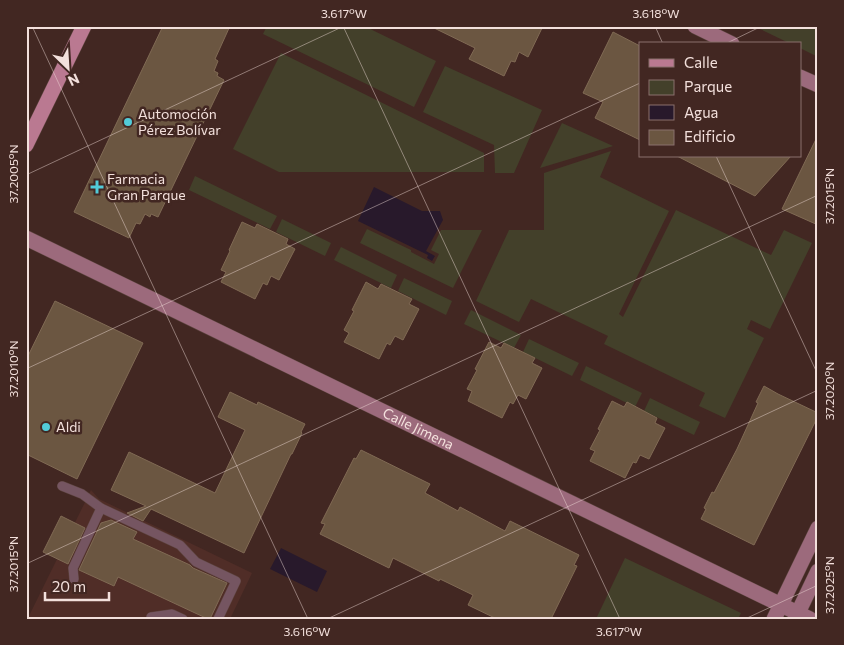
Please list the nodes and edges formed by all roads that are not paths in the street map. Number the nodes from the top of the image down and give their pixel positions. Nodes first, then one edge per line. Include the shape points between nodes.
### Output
1 (84, 26) edge
2 (695, 26) edge
3 (728, 42) edge
4 (802, 78) edge
5 (818, 85) edge
6 (26, 145) edge
7 (26, 238) edge
8 (62, 486) dead end
9 (101, 508) junction
10 (818, 528) edge
11 (818, 571) edge
12 (74, 579) dead end
13 (781, 604) junction
14 (151, 617) dead end
15 (801, 617) edge
16 (183, 619) edge
17 (218, 619) edge
18 (774, 619) edge

1 - 6 main road
2 - 3 street
4 - 5 street
7 - 13 street, Calle Jimena
8 - 9 lane via 82,494
9 - 12 lane via 73,568
9 - 17 lane via 180,545 196,562 236,581
10 - 13 street
11 - 15 street
13 - 15 street, Calle Jimena
13 - 18 street
14 - 16 lane via 172,614

